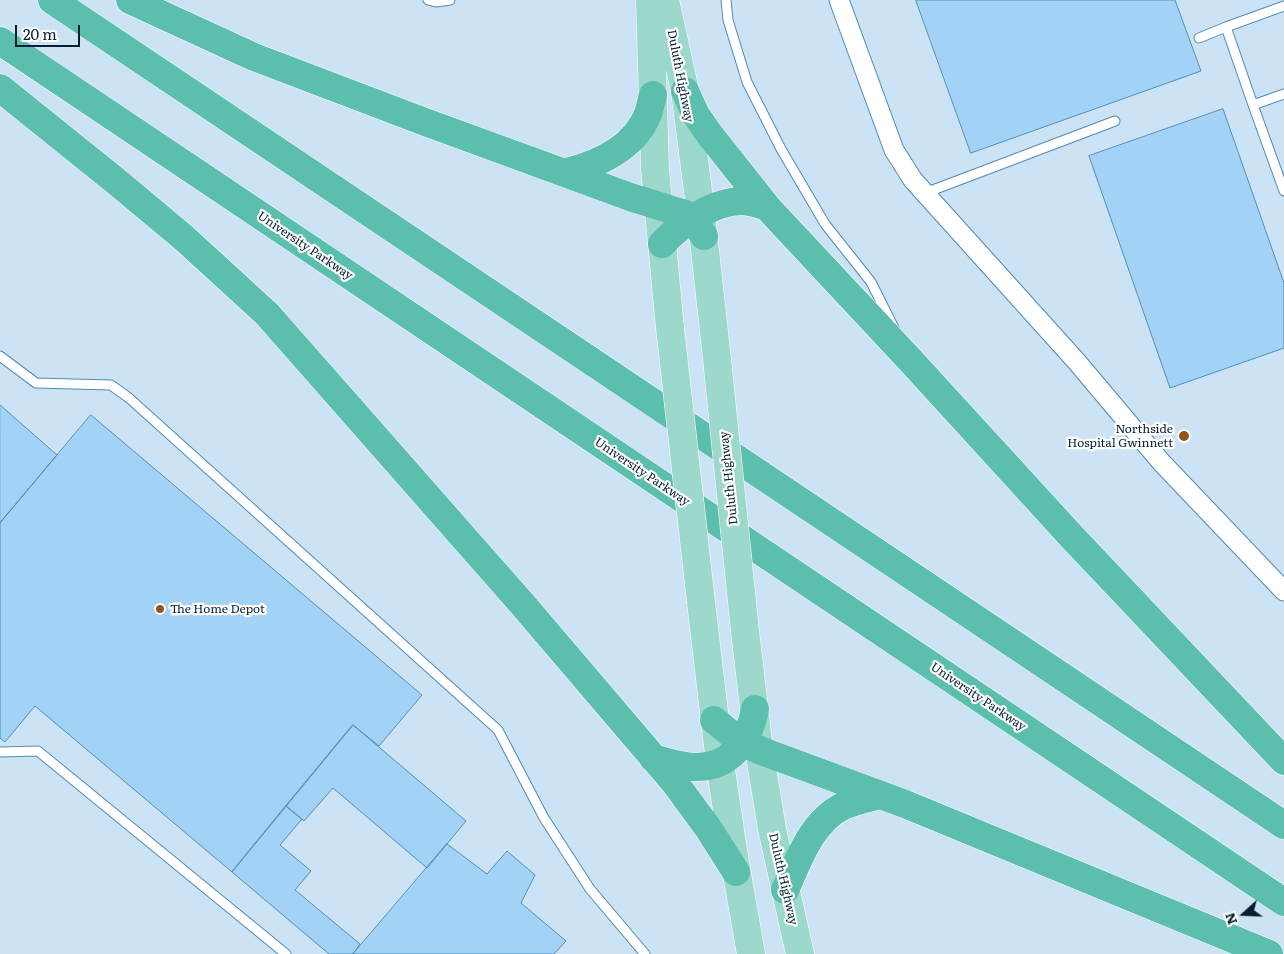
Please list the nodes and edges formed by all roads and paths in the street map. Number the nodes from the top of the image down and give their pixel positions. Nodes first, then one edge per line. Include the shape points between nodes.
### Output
1 (52, 0) edge
2 (130, 0) edge
3 (428, 0) edge
4 (450, 0) edge
5 (650, 0) edge
6 (664, 0) edge
7 (726, 0) edge
8 (839, 0) edge
9 (1284, 6) edge
10 (1226, 27) junction
11 (1199, 38) dead end
12 (0, 41) edge
13 (0, 88) edge
14 (685, 91) junction
15 (1284, 94) edge
16 (653, 95) junction
17 (1253, 105) junction
18 (1115, 121) dead end
19 (566, 172) junction
20 (1284, 191) edge
21 (925, 193) junction
22 (658, 205) junction
23 (767, 207) junction
24 (699, 223) junction
25 (662, 244) junction
26 (0, 356) edge
27 (911, 361) junction
28 (1284, 591) edge
29 (755, 709) joint
30 (714, 720) junction
31 (751, 746) junction
32 (0, 752) edge
33 (653, 758) junction
34 (1284, 761) edge
35 (720, 763) junction
36 (880, 795) junction
37 (1284, 825) edge
38 (736, 872) junction
39 (785, 890) junction
40 (1284, 902) edge
41 (286, 954) edge
42 (646, 954) edge
43 (751, 954) edge
44 (800, 954) edge
45 (1269, 954) edge

1 - 37 highway
2 - 19 highway via 254,57
3 - 4 lane
5 - 16 main road, Duluth Highway
6 - 14 main road, Duluth Highway
7 - 27 lane via 728,20 747,82 780,148 825,224 871,282
8 - 21 street via 894,150
9 - 10 lane
10 - 11 lane
10 - 17 lane
12 - 40 highway, University Parkway
13 - 33 highway via 147,207 267,314
14 - 23 highway via 696,115
14 - 24 main road, Duluth Highway
15 - 17 lane
16 - 19 highway via 648,114 629,142 602,160
16 - 22 main road, Duluth Highway
17 - 20 lane
18 - 21 lane
19 - 22 highway
21 - 28 street via 1077,362 1162,463
22 - 24 highway via 676,210
22 - 25 main road, Duluth Highway
23 - 24 highway via 742,201 721,206
23 - 27 highway
24 - 25 highway via 678,228
24 - 29 main road, Duluth Highway, bridge
25 - 30 main road, Duluth Highway, bridge
26 - 42 lane via 36,384 110,385 129,398 498,730 544,818 585,881
27 - 34 highway
29 - 31 highway
30 - 31 highway
30 - 35 main road, Duluth Highway
31 - 35 highway
31 - 36 highway
31 - 39 main road, Duluth Highway
32 - 41 lane via 38,751
33 - 35 highway via 696,767
33 - 38 highway via 691,803
35 - 38 main road, Duluth Highway
36 - 39 highway via 858,800 828,816 806,844
36 - 45 highway
38 - 43 main road, Duluth Highway
39 - 44 main road, Duluth Highway

